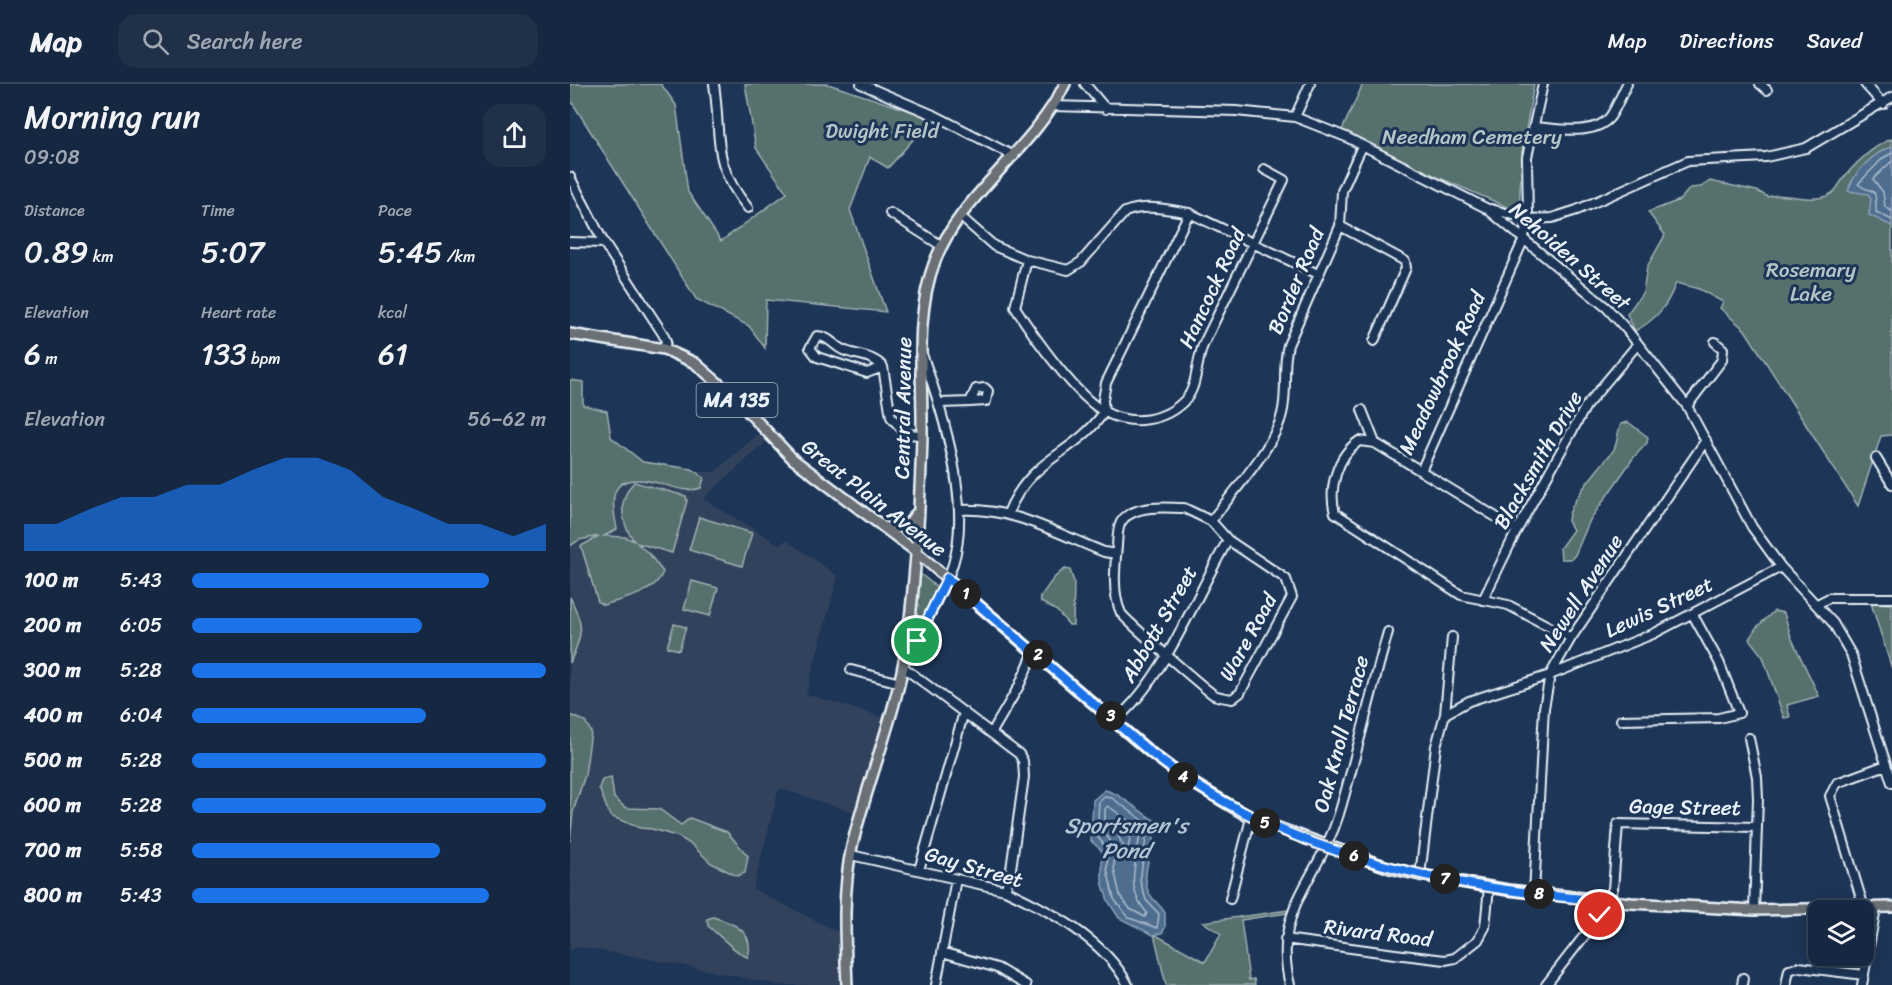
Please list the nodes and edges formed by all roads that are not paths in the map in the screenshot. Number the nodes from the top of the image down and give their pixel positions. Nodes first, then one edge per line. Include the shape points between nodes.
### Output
1 (714, 84) edge
2 (861, 84) edge
3 (1065, 84) edge
4 (1085, 84) edge
5 (1310, 84) edge
6 (1543, 84) edge
7 (1627, 84) edge
8 (1865, 84) edge
9 (1892, 97) edge
10 (1883, 104) junction
11 (1052, 106) junction
12 (1106, 109) junction
13 (1295, 117) junction
14 (1534, 127) junction
15 (1362, 146) junction
16 (1014, 156) junction
17 (1264, 169) dead end
18 (570, 177) edge
19 (1486, 207) junction
20 (748, 208) dead end
21 (890, 213) dead end
22 (1189, 213) junction
23 (961, 217) junction
24 (1528, 219) junction
25 (1340, 226) junction
26 (1523, 240) junction
27 (570, 242) edge
28 (604, 243) junction
29 (1251, 243) junction
30 (942, 246) junction
31 (1027, 260) junction
32 (1318, 274) junction
33 (570, 334) edge
34 (1374, 341) dead end
35 (1715, 342) dead end
36 (1637, 345) junction
37 (664, 349) junction
38 (922, 353) junction
39 (884, 367) junction
40 (970, 402) dead end
41 (940, 403) junction
42 (1687, 406) junction
43 (1362, 410) dead end
44 (1104, 412) junction
45 (922, 435) junction
46 (1706, 440) junction
47 (1375, 443) junction
48 (1876, 458) dead end
49 (1421, 471) junction
50 (1892, 484) edge
51 (960, 510) junction
52 (917, 512) junction
53 (1008, 513) junction
54 (1211, 521) junction
55 (883, 528) junction
56 (1517, 530) junction
57 (1228, 540) junction
58 (914, 550) junction
59 (1116, 554) junction
60 (1781, 567) junction
61 (947, 578) junction
62 (1892, 598) edge
63 (1483, 600) junction
64 (1817, 604) junction
65 (1693, 615) junction
66 (1388, 632) dead end
67 (1452, 637) dead end
68 (1571, 638) junction
69 (1034, 651) junction
70 (905, 652) junction
71 (1167, 653) junction
72 (903, 668) junction
73 (851, 670) dead end
74 (1550, 675) junction
75 (900, 683) junction
76 (964, 712) junction
77 (1445, 714) junction
78 (1115, 720) junction
79 (1621, 720) dead end
80 (992, 732) junction
81 (1749, 738) dead end
82 (1886, 765) junction
83 (1892, 783) edge
84 (1251, 818) junction
85 (1757, 827) junction
86 (1326, 846) junction
87 (851, 855) junction
88 (919, 870) junction
89 (1420, 875) junction
90 (956, 879) junction
91 (1489, 887) junction
92 (1005, 890) junction
93 (1534, 894) junction
94 (1230, 899) dead end
95 (1862, 900) edge
96 (1607, 901) junction
97 (1892, 907) edge
98 (1876, 908) joint
99 (1808, 909) edge
100 (1754, 910) junction
101 (1285, 939) junction
102 (942, 952) junction
103 (1864, 975) junction
104 (847, 985) edge
105 (936, 985) edge
106 (1026, 985) edge
107 (1128, 985) edge
108 (1290, 985) edge
109 (1546, 985) edge
110 (1786, 985) edge
111 (1862, 985) edge

1 - 20 street via 721,160
2 - 16 street
3 - 11 main road, Central Avenue
4 - 12 street
5 - 13 street
6 - 14 street, Meadowbrook Road
7 - 14 street via 1612,114 1601,124 1568,129
8 - 10 street
9 - 10 street
10 - 24 street via 1806,148 1766,157 1688,161 1577,210 1552,218
11 - 12 street, Nehoiden Street
11 - 16 main road, Central Avenue
12 - 13 street, Nehoiden Street via 1236,111
13 - 15 street, Nehoiden Street
14 - 24 street, Meadowbrook Road via 1527,162
15 - 19 street, Nehoiden Street
15 - 25 street, Border Road via 1344,186
16 - 23 main road, Central Avenue
17 - 29 street, Hancock Road via 1284,180
18 - 28 street
19 - 24 street
19 - 26 street, Nehoiden Street
21 - 30 street
22 - 29 street
22 - 31 street via 1161,208 1125,212 1081,262 1068,270
22 - 44 street via 1106,383
23 - 30 main road, Central Avenue
23 - 31 street via 994,246
24 - 26 street, Meadowbrook Road
25 - 32 street, Border Road
25 - 34 street via 1405,261 1406,268
26 - 36 street, Nehoiden Street via 1607,308
26 - 49 street, Meadowbrook Road
27 - 28 street
28 - 37 street via 663,334
29 - 32 street
29 - 44 street, Hancock Road via 1197,357 1193,387 1187,398 1164,415 1146,420
30 - 38 main road, Central Avenue via 927,288
31 - 44 street via 1015,307 1081,392
32 - 54 street, Border Road via 1285,356 1285,404 1275,434
33 - 37 main road, Great Plain Avenue / MA 135
35 - 42 street via 1724,352 1722,360
36 - 42 street, Nehoiden Street
36 - 56 street, Blacksmith Drive via 1586,406
37 - 55 main road, Great Plain Avenue / MA 135 via 695,363 714,378 793,459
38 - 41 street
38 - 45 main road, Central Avenue
39 - 39 street via 867,373 817,357 810,348 817,336 823,336 841,349 877,360
39 - 45 street via 891,417 906,434
40 - 41 street
41 - 51 street
42 - 46 street, Nehoiden Street
43 - 47 street
44 - 53 street via 1083,436 1031,474
45 - 52 main road, Central Avenue
46 - 60 street, Nehoiden Street via 1752,527
46 - 68 street, Newell Avenue
47 - 49 street, Meadowbrook Road
47 - 63 street, Meadowbrook Road via 1359,441 1347,452 1332,491 1335,513 1450,589
48 - 50 street
49 - 56 street
51 - 53 street
51 - 61 street via 959,534
52 - 55 main road via 906,527
52 - 58 main road, Central Avenue
53 - 59 street
54 - 57 street
54 - 59 street via 1184,508 1134,512 1122,519 1118,528
55 - 58 main road, Great Plain Avenue / MA 135
56 - 63 street, Blacksmith Drive
57 - 71 street, Abbott Street
57 - 71 street, Ware Road via 1286,579 1293,597 1240,693 1232,699 1207,690
58 - 61 main road, Great Plain Avenue / MA 135
58 - 70 main road, Central Avenue
59 - 71 street via 1116,594 1122,614
60 - 64 street, Nehoiden Street
60 - 65 street, Lewis Street
61 - 69 main road, Great Plain Avenue / MA 135
61 - 70 street via 917,640
62 - 64 street via 1833,598
63 - 68 street, Meadowbrook Road via 1523,612
64 - 82 street, Nehoiden Street via 1847,644
65 - 74 street, Lewis Street
65 - 79 street via 1719,662 1739,713 1719,718
66 - 86 street, Oak Knoll Terrace via 1339,816
67 - 77 street
68 - 74 street, Newell Avenue
69 - 78 main road, Great Plain Avenue / MA 135
69 - 80 street
70 - 72 main road, Central Avenue
71 - 78 street, Abbott Street via 1143,693
72 - 75 main road, Central Avenue
72 - 76 street
73 - 75 street
74 - 77 street, Lewis Street via 1469,700
74 - 93 street, Newell Avenue via 1544,708
75 - 87 main road, Central Avenue
76 - 80 street
76 - 88 street
77 - 89 street via 1436,746
78 - 84 main road, Great Plain Avenue / MA 135 via 1183,777
80 - 92 street via 1023,761 1024,777
81 - 85 street via 1757,777
82 - 83 street, Nehoiden Street
82 - 95 street via 1837,783 1830,796
84 - 86 main road, Great Plain Avenue / MA 135
84 - 94 street
85 - 96 street, Gage Street via 1618,824 1612,889
85 - 100 street
86 - 89 main road, Great Plain Avenue / MA 135
86 - 101 street, Oak Knoll Terrace via 1290,916
87 - 88 street, Gay Street
87 - 104 main road, Central Avenue via 845,916
88 - 90 street, Gay Street
89 - 91 main road, Great Plain Avenue / MA 135
90 - 92 street, Gay Street
90 - 102 street
91 - 93 main road, Great Plain Avenue / MA 135
91 - 101 street, Rivard Road via 1485,927 1478,940 1455,958
92 - 107 street, Gay Street via 1065,923 1111,959
93 - 96 main road, Great Plain Avenue / MA 135
96 - 100 main road, Great Plain Avenue / MA 135
96 - 109 street
97 - 98 main road, Great Plain Avenue / MA 135
98 - 103 street
99 - 100 main road, Great Plain Avenue / MA 135
101 - 108 street, Oak Knoll Terrace
102 - 105 street
102 - 106 street via 997,968
103 - 110 street via 1799,967 1790,970
103 - 111 street

